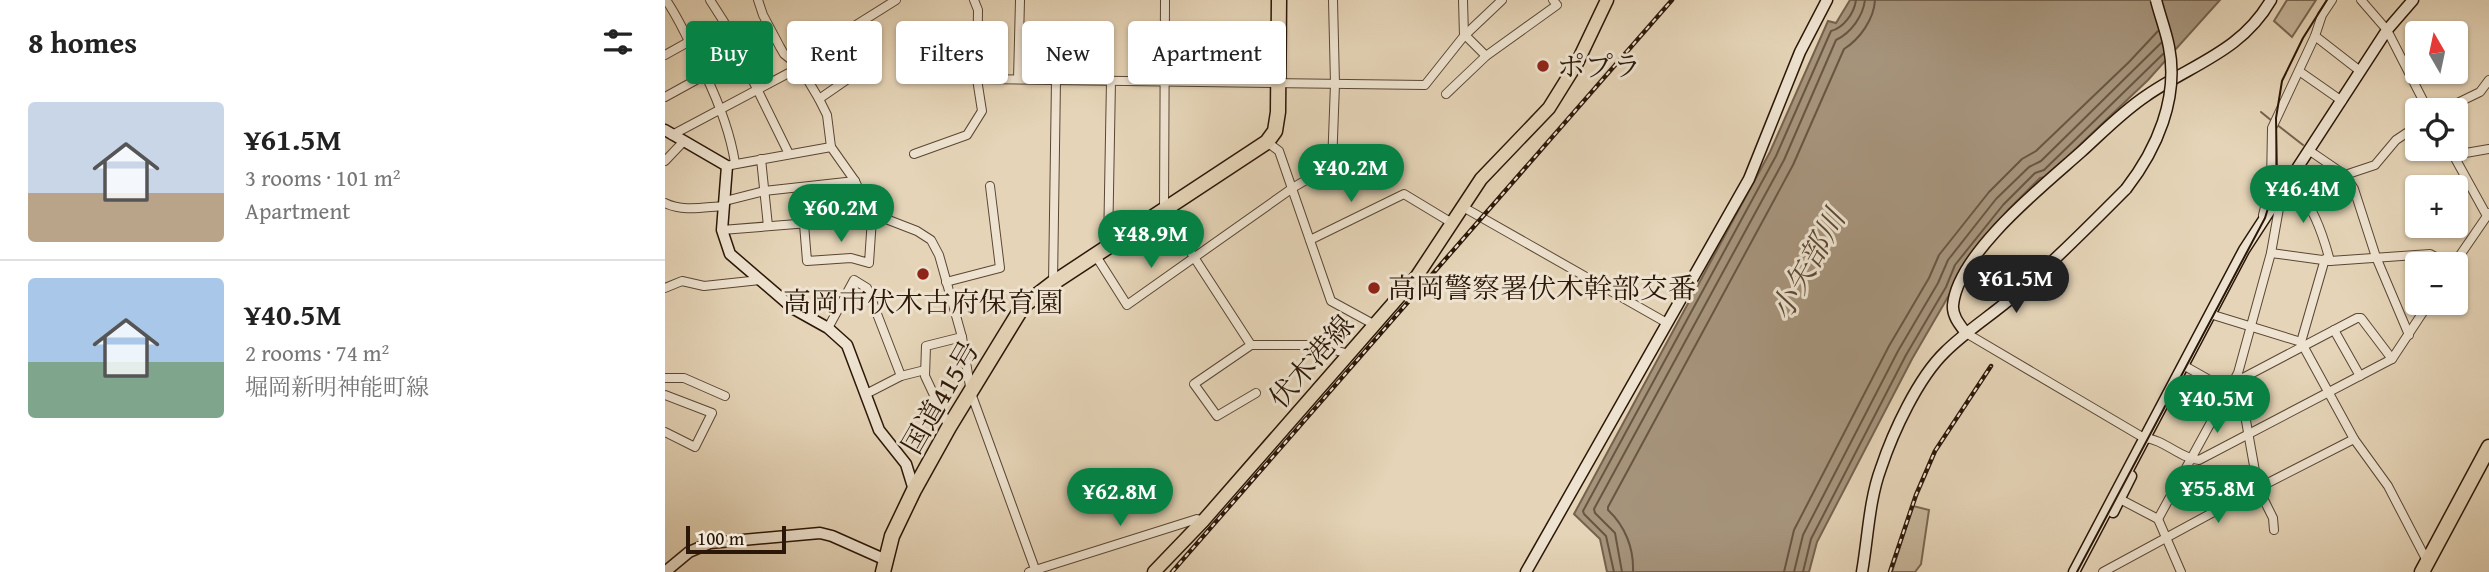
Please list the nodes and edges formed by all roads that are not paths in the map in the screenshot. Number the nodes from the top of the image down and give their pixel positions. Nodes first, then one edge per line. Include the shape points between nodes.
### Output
1 (666, 0) edge
2 (710, 0) edge
3 (758, 0) edge
4 (896, 0) edge
5 (974, 0) edge
6 (1020, 0) edge
7 (1165, 0) edge
8 (1279, 0) edge
9 (1333, 0) edge
10 (1463, 0) edge
11 (1502, 0) edge
12 (1553, 0) edge
13 (1607, 0) edge
14 (1827, 0) edge
15 (2155, 0) edge
16 (2271, 0) edge
17 (2332, 0) edge
18 (2361, 0) edge
19 (2413, 0) edge
20 (669, 12) edge
21 (863, 21) edge
22 (978, 21) edge
23 (1165, 21) edge
24 (1279, 21) edge
25 (2387, 30) junction
26 (686, 35) edge
27 (1464, 36) junction
28 (2315, 36) junction
29 (686, 43) edge
30 (665, 55) edge
31 (1486, 56) junction
32 (787, 57) edge
33 (2299, 71) junction
34 (2360, 71) junction
35 (787, 74) edge
36 (1008, 79) edge
37 (1019, 79) junction
38 (1022, 79) edge
39 (2489, 80) edge
40 (1286, 83) edge
41 (689, 84) edge
42 (709, 84) edge
43 (810, 84) edge
44 (841, 84) edge
45 (978, 84) edge
46 (1056, 84) edge
47 (1111, 84) edge
48 (1165, 84) edge
49 (1278, 84) edge
50 (1335, 84) junction
51 (757, 89) junction
52 (1446, 94) dead end
53 (665, 97) edge
54 (2422, 98) edge
55 (2468, 98) edge
56 (819, 99) junction
57 (2342, 101) junction
58 (721, 108) junction
59 (669, 133) edge
60 (2405, 134) edge
61 (684, 141) junction
62 (1267, 142) junction
63 (831, 147) junction
64 (2489, 149) edge
65 (2310, 151) junction
66 (2468, 151) edge
67 (789, 153) junction
68 (914, 154) dead end
69 (761, 159) junction
70 (665, 161) edge
71 (2457, 161) edge
72 (731, 165) junction
73 (2345, 174) junction
74 (2291, 180) junction
75 (855, 181) junction
76 (990, 187) dead end
77 (1294, 187) junction
78 (764, 191) junction
79 (2281, 197) junction
80 (665, 203) edge
81 (724, 203) junction
82 (1463, 206) junction
83 (2273, 208) junction
84 (1164, 211) junction
85 (2488, 214) edge
86 (872, 218) junction
87 (1452, 223) junction
88 (804, 224) junction
89 (768, 226) junction
90 (722, 230) junction
91 (2256, 230) junction
92 (1310, 240) junction
93 (1102, 252) junction
94 (2460, 252) edge
95 (2271, 253) junction
96 (2405, 255) edge
97 (2376, 257) junction
98 (1193, 258) junction
99 (2327, 260) junction
100 (760, 281) junction
101 (946, 282) junction
102 (1053, 282) junction
103 (665, 288) edge
104 (2213, 315) junction
105 (2422, 315) edge
106 (1667, 323) junction
107 (1375, 326) junction
108 (2250, 327) junction
109 (828, 328) junction
110 (2334, 330) junction
111 (1966, 333) junction
112 (2409, 335) junction
113 (962, 337) junction
114 (1251, 345) junction
115 (2302, 345) junction
116 (1349, 355) junction
117 (2392, 359) junction
118 (2186, 366) junction
119 (925, 370) junction
120 (901, 376) junction
121 (2360, 376) junction
122 (2238, 377) junction
123 (665, 378) edge
124 (2229, 391) junction
125 (2328, 392) junction
126 (971, 393) junction
127 (1256, 393) dead end
128 (866, 394) junction
129 (665, 395) edge
130 (725, 396) dead end
131 (949, 427) junction
132 (665, 432) edge
133 (2247, 435) junction
134 (2148, 438) junction
135 (2354, 439) junction
136 (2489, 447) edge
137 (2191, 459) junction
138 (2257, 488) junction
139 (914, 490) junction
140 (2117, 497) junction
141 (2158, 519) junction
142 (1203, 521) junction
143 (2274, 530) dead end
144 (2165, 537) junction
145 (884, 566) edge
146 (2425, 567) edge
147 (1032, 570) edge
148 (665, 572) edge
149 (1154, 572) edge
150 (1526, 572) edge
151 (1862, 572) edge
152 (2074, 572) edge
153 (2081, 572) edge
154 (2103, 572) edge
155 (2181, 572) edge

1 - 20 street
2 - 51 street
3 - 32 street
4 - 21 street
5 - 22 street
6 - 37 street
7 - 23 street
8 - 24 highway
9 - 50 street
10 - 27 street
11 - 27 street
12 - 31 street via 1556,5
13 - 82 main road, 伏木港線 via 1549,108 1481,179
14 - 106 street via 1800,52 1749,179
15 - 111 street, bridge via 2169,49 2171,88 2163,124 2145,160 2126,189 2057,257
16 - 111 street via 2229,48 2133,106 2016,209 1969,266 1955,296 1956,320
17 - 28 street
18 - 25 street
19 - 25 street
20 - 26 street
25 - 34 street
25 - 54 street
27 - 31 street
27 - 50 street via 1425,85
28 - 33 street
28 - 34 street
29 - 30 street
31 - 52 street
33 - 57 street
33 - 91 street via 2272,128 2271,184
34 - 57 street
35 - 51 street
36 - 37 street
37 - 38 street
39 - 55 street
40 - 50 street
41 - 53 street
42 - 58 street
43 - 56 street
44 - 56 street
45 - 68 street via 982,111 967,135
46 - 102 street
47 - 93 street
48 - 84 street
49 - 62 highway via 1275,131
50 - 77 street via 1332,165
51 - 58 street
51 - 67 street
56 - 63 street via 827,115
57 - 65 street
58 - 59 street
58 - 72 street via 732,144
59 - 61 street
60 - 73 street via 2375,165
61 - 70 street
61 - 72 street
62 - 77 street via 1279,151
62 - 84 highway, 国道415号
63 - 67 street
63 - 75 street
64 - 66 street
65 - 73 street
65 - 74 street
67 - 69 street
69 - 72 street
69 - 78 street
71 - 85 street
72 - 81 street
73 - 97 street
74 - 79 street
74 - 99 street via 2322,231
75 - 78 street
75 - 86 street
76 - 101 street via 1000,268
77 - 92 street
77 - 98 street
78 - 81 street
78 - 89 street
79 - 83 street
79 - 95 street
80 - 81 street via 688,209
81 - 90 street
82 - 87 main road, 伏木港線
82 - 106 street
83 - 91 street
83 - 104 street
84 - 93 highway, 国道415号
84 - 98 street
85 - 94 street
86 - 88 street
86 - 88 street via 869,263 851,258 807,261
86 - 101 street via 886,219 932,240
87 - 92 street via 1404,194
87 - 107 main road, 伏木港線 via 1419,274
88 - 89 street
89 - 90 street
90 - 100 street via 730,254
91 - 104 street
92 - 107 street via 1331,300
93 - 98 street via 1127,305
93 - 102 highway, 国道415号
95 - 99 street
95 - 108 street
96 - 97 street
97 - 99 street
97 - 112 street
98 - 114 street
99 - 115 street
100 - 103 street via 704,286 682,281
100 - 109 street via 794,310
101 - 113 street
102 - 126 highway, 国道415号 via 1023,306
104 - 108 street
104 - 118 street
105 - 112 street
106 - 150 street
107 - 116 main road, 伏木港線
108 - 115 street
108 - 122 street
109 - 120 street via 854,280 867,288
109 - 128 street via 848,345
110 - 115 street
110 - 117 street via 2361,318
110 - 121 street
111 - 134 street
111 - 151 street via 1929,373 1890,443 1874,492
112 - 117 street
113 - 119 street via 926,346
113 - 126 street
114 - 116 street via 1316,345
114 - 127 street via 1194,384 1217,416
115 - 122 street
115 - 125 street
116 - 142 main road, 伏木港線
117 - 121 street
118 - 124 street
118 - 134 street
119 - 120 street
119 - 131 street
120 - 128 street
121 - 125 street
122 - 124 street
122 - 133 street
123 - 130 street via 684,378
124 - 137 street
125 - 133 street
125 - 135 street
126 - 131 highway, 国道415号
126 - 147 street
128 - 139 street via 879,430 906,464
129 - 132 street via 712,414 695,447
131 - 139 highway, 国道415号
133 - 137 street via 2199,460
133 - 138 street
134 - 137 street
134 - 140 street
135 - 138 street
135 - 146 street via 2388,486
136 - 146 highway
137 - 141 street
138 - 143 street
138 - 144 street
139 - 145 highway, 国道415号 via 892,536
140 - 141 street
140 - 152 street
140 - 153 street
141 - 144 street
142 - 147 street via 1197,519
142 - 149 main road, 伏木港線
144 - 154 street
144 - 155 street
145 - 148 street via 820,533 701,545

